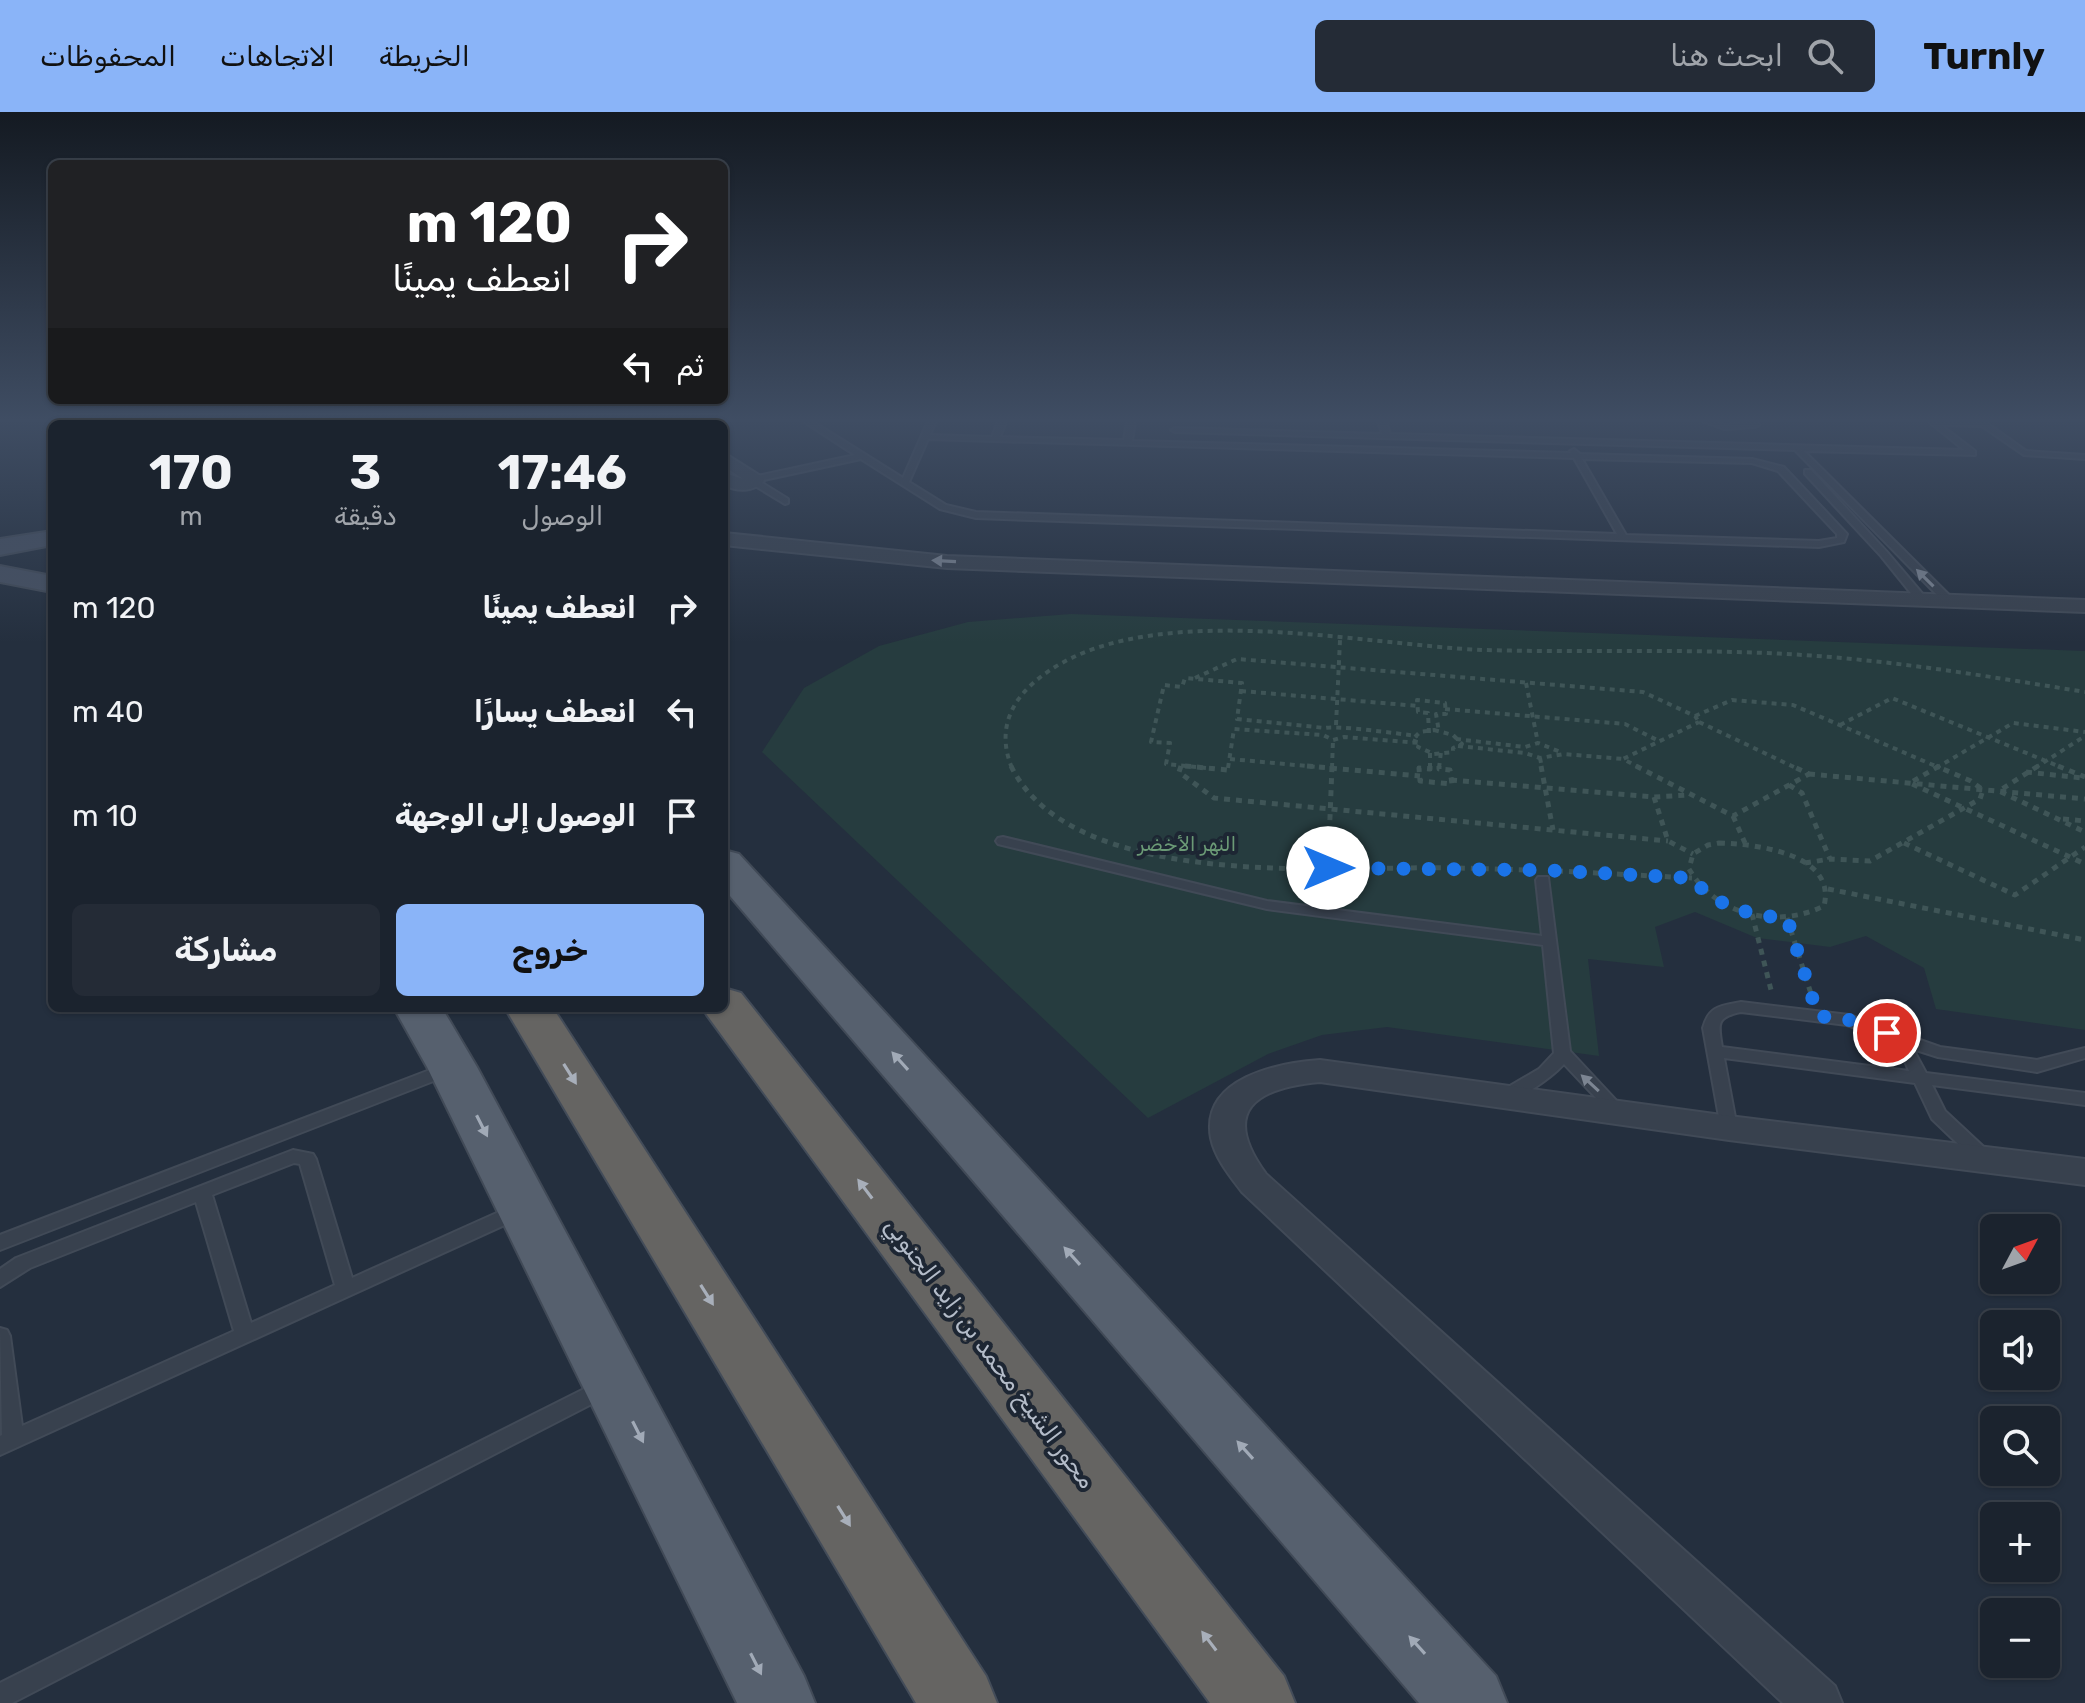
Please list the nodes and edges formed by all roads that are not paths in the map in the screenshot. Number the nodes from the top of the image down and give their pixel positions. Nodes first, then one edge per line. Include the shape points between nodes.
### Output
1 (776, 495) edge
2 (923, 495) edge
3 (1599, 495) edge
4 (1804, 495) edge
5 (1829, 495) edge
6 (1844, 495) edge
7 (785, 501) dead end
8 (1623, 537) junction
9 (48, 539) edge
10 (728, 539) edge
11 (0, 549) edge
12 (48, 551) edge
13 (728, 559) edge
14 (48, 572) edge
15 (11, 576) edge
16 (48, 583) edge
17 (1922, 600) junction
18 (1949, 601) junction
19 (2085, 606) edge
20 (2085, 619) edge
21 (1003, 841) dead end
22 (728, 868) edge
23 (1543, 875) road end
24 (1550, 941) junction
25 (728, 1009) edge
26 (420, 1012) edge
27 (531, 1012) edge
28 (1887, 1033) junction
29 (1715, 1051) junction
30 (1562, 1053) junction
31 (2085, 1053) edge
32 (452, 1067) junction
33 (1922, 1078) junction
34 (1504, 1097) junction
35 (2085, 1099) edge
36 (1620, 1113) junction
37 (1729, 1128) junction
38 (1983, 1157) junction
39 (2085, 1172) edge
40 (202, 1191) junction
41 (524, 1208) junction
42 (0, 1243) edge
43 (0, 1279) edge
44 (346, 1289) junction
45 (245, 1334) junction
46 (0, 1336) edge
47 (613, 1384) junction
48 (6, 1443) edge
49 (0, 1696) edge
50 (777, 1703) edge
51 (959, 1703) edge
52 (1257, 1703) edge
53 (1469, 1703) edge
54 (1818, 1703) edge

1 - 7 lane
2 - 8 lane via 943,507 976,515
3 - 8 lane
4 - 8 lane via 1842,534 1841,540 1819,544
5 - 17 lane
18 -> 6 lane
9 - 11 main road
17 -> 10 street via 947,562
11 - 12 main road
13 - 20 street via 941,577
14 - 15 main road
15 - 16 main road
17 - 18 street
18 - 19 street
21 - 24 lane via 1267,905
53 -> 22 main road
23 - 24 lane
24 - 30 lane
52 -> 25 highway, محور الشيخ محمد بن زايد الجنوبي
26 - 32 main road
27 -> 51 highway
28 - 29 lane via 1849,1020 1741,1007 1714,1017
28 - 31 lane via 1938,1052 2037,1066
28 - 33 lane via 1907,1052
29 - 33 lane
29 - 37 lane
30 - 34 lane via 1549,1069
36 -> 30 lane
32 -> 41 main road
32 - 42 lane
33 - 35 lane
33 - 38 lane via 1938,1115
34 - 36 street
34 - 54 street via 1296,1071 1264,1080 1240,1097 1226,1129 1238,1166 1254,1183
36 - 37 street
37 - 38 street
38 - 39 street
40 - 43 lane via 23,1263
40 - 44 lane via 285,1158 307,1159
40 - 45 lane
41 - 44 lane
41 - 47 main road
44 - 45 lane
45 - 48 lane
46 - 48 lane
47 - 49 lane
47 -> 50 main road

